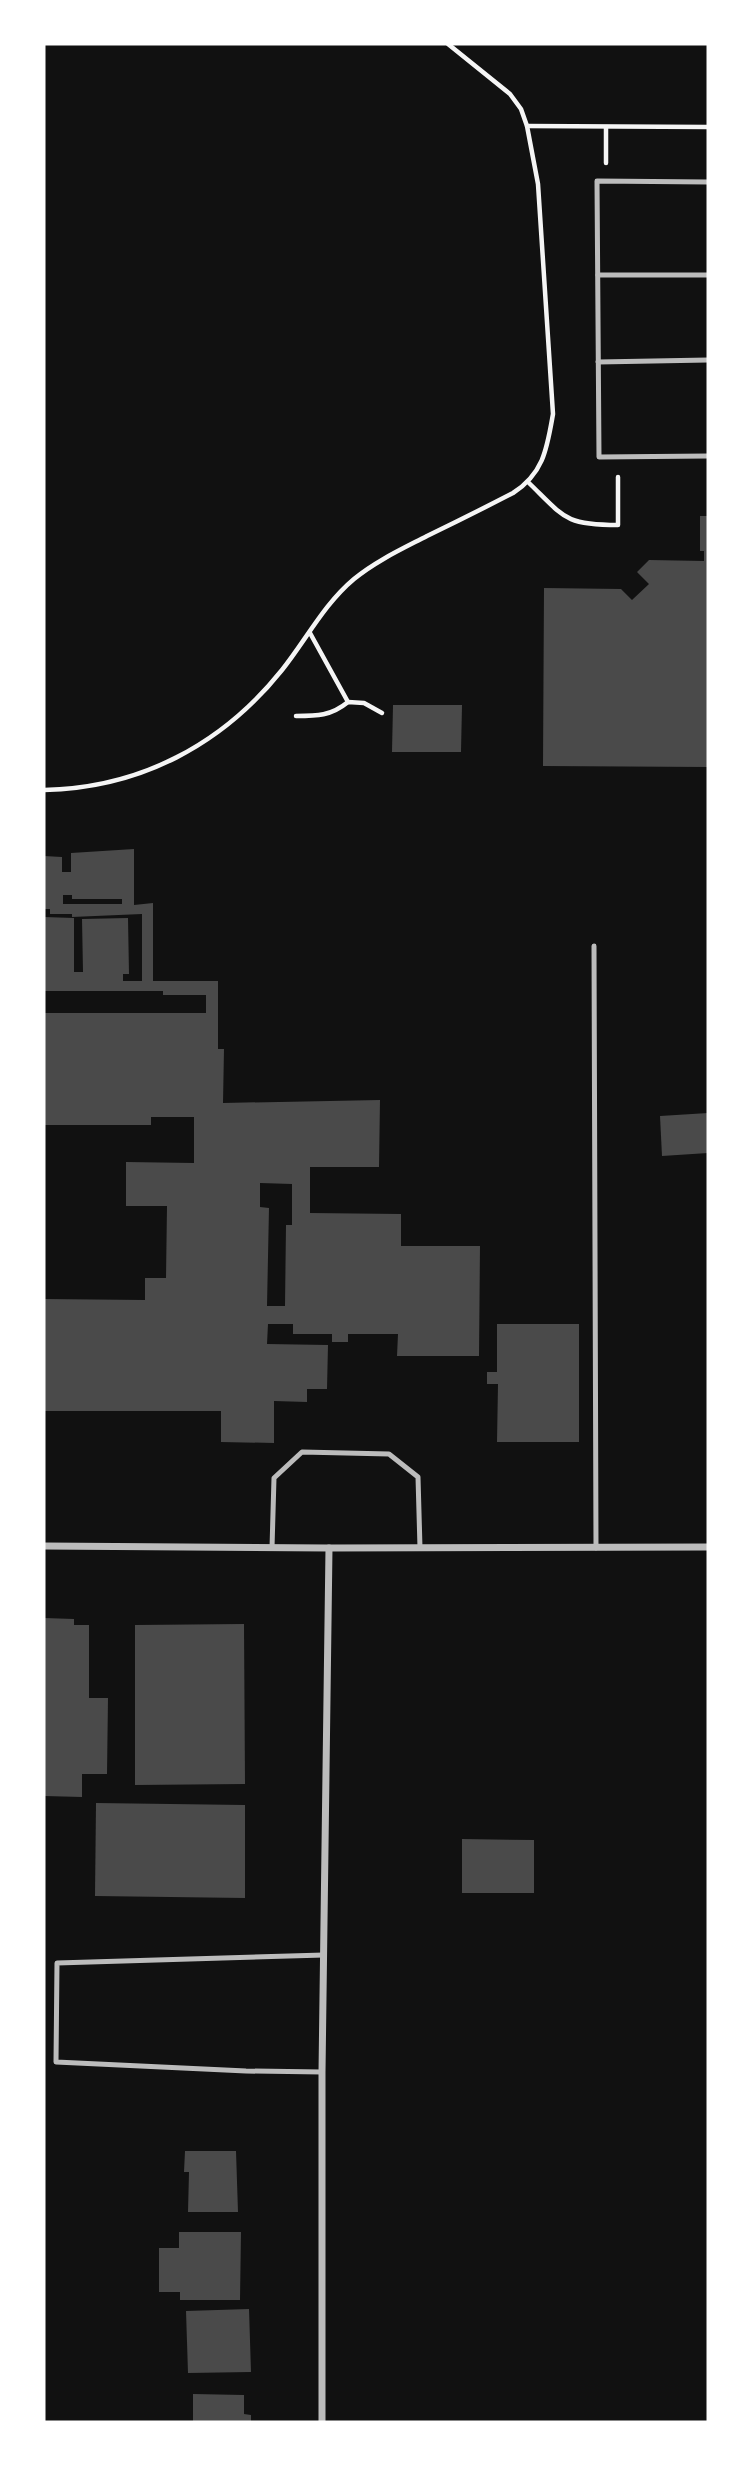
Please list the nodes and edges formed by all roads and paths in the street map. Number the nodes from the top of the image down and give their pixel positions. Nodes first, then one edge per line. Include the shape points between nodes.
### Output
1 (448, 44) edge
2 (527, 126) junction
3 (708, 127) edge
4 (606, 128) junction
5 (606, 181) junction
6 (708, 182) edge
7 (598, 275) junction
8 (708, 275) edge
9 (708, 360) edge
10 (598, 362) junction
11 (708, 456) edge
12 (618, 457) junction
13 (529, 483) junction
14 (310, 634) junction
15 (348, 702) junction
16 (382, 713) dead end
17 (296, 716) dead end
18 (44, 790) edge
19 (594, 946) dead end
20 (44, 1546) edge
21 (708, 1547) edge
22 (272, 1548) junction
23 (329, 1548) junction
24 (420, 1548) junction
25 (596, 1548) junction
26 (324, 1955) junction
27 (322, 2072) junction
28 (322, 2422) edge

1 - 2 path via 510,94
2 - 4 path
2 - 13 path via 538,184 553,414 548,444
3 - 4 path
4 - 5 path
5 - 6 lane
5 - 7 lane via 597,181
7 - 8 lane
7 - 10 lane
9 - 10 lane
10 - 12 lane via 599,457
11 - 12 lane
12 - 13 path via 618,526 585,525 565,518
13 - 14 path via 382,559 335,598
14 - 15 path
14 - 18 path via 251,705 193,750 113,782
15 - 16 path via 364,703
15 - 17 path via 336,712
19 - 25 lane
20 - 22 street
21 - 25 street
22 - 23 street
22 - 24 lane via 274,1478 302,1452 389,1454 418,1477
23 - 24 street
23 - 26 street
24 - 25 street
26 - 27 street
26 - 27 lane via 57,1963 56,2062
27 - 28 street

